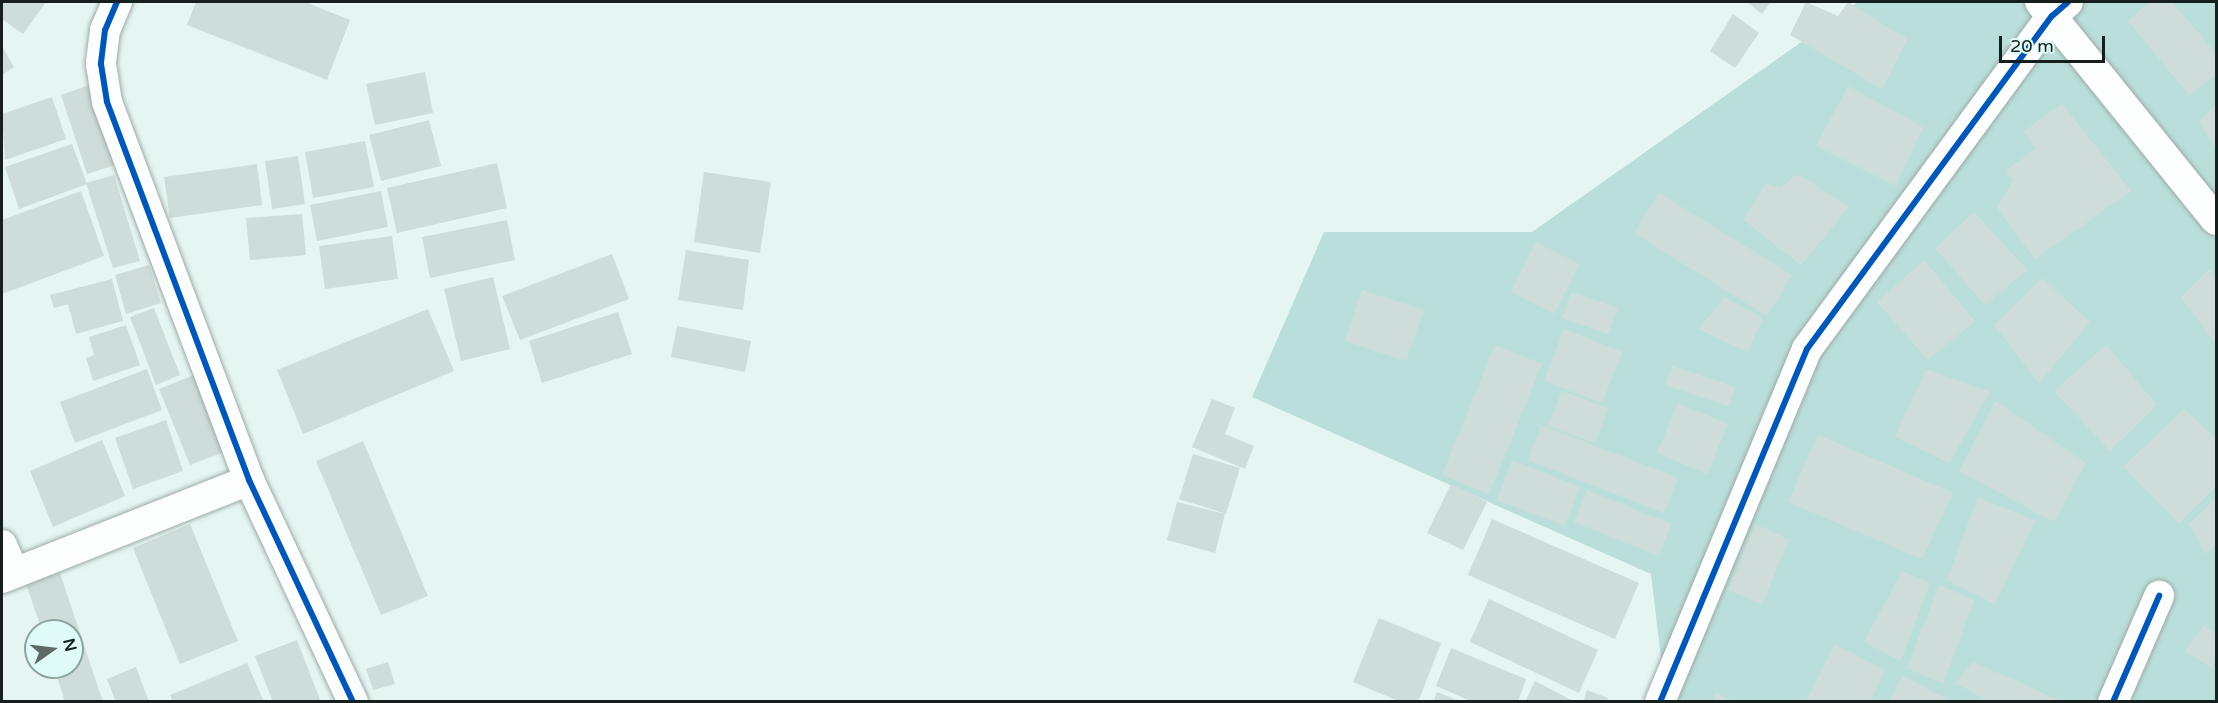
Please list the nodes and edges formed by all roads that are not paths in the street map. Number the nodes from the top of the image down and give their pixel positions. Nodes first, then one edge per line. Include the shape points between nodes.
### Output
1 (117, 2) edge
2 (2053, 6) edge
3 (2217, 220) edge
4 (249, 480) junction
5 (2, 545) edge
6 (8, 575) edge
7 (2159, 596) dead end
8 (353, 702) edge
9 (1660, 702) edge
10 (2113, 702) edge

1 - 4 street via 105,30 101,64 107,102
2 - 3 street
2 - 9 street via 1807,349
4 - 6 street
4 - 8 street
5 - 6 street
7 - 10 street

